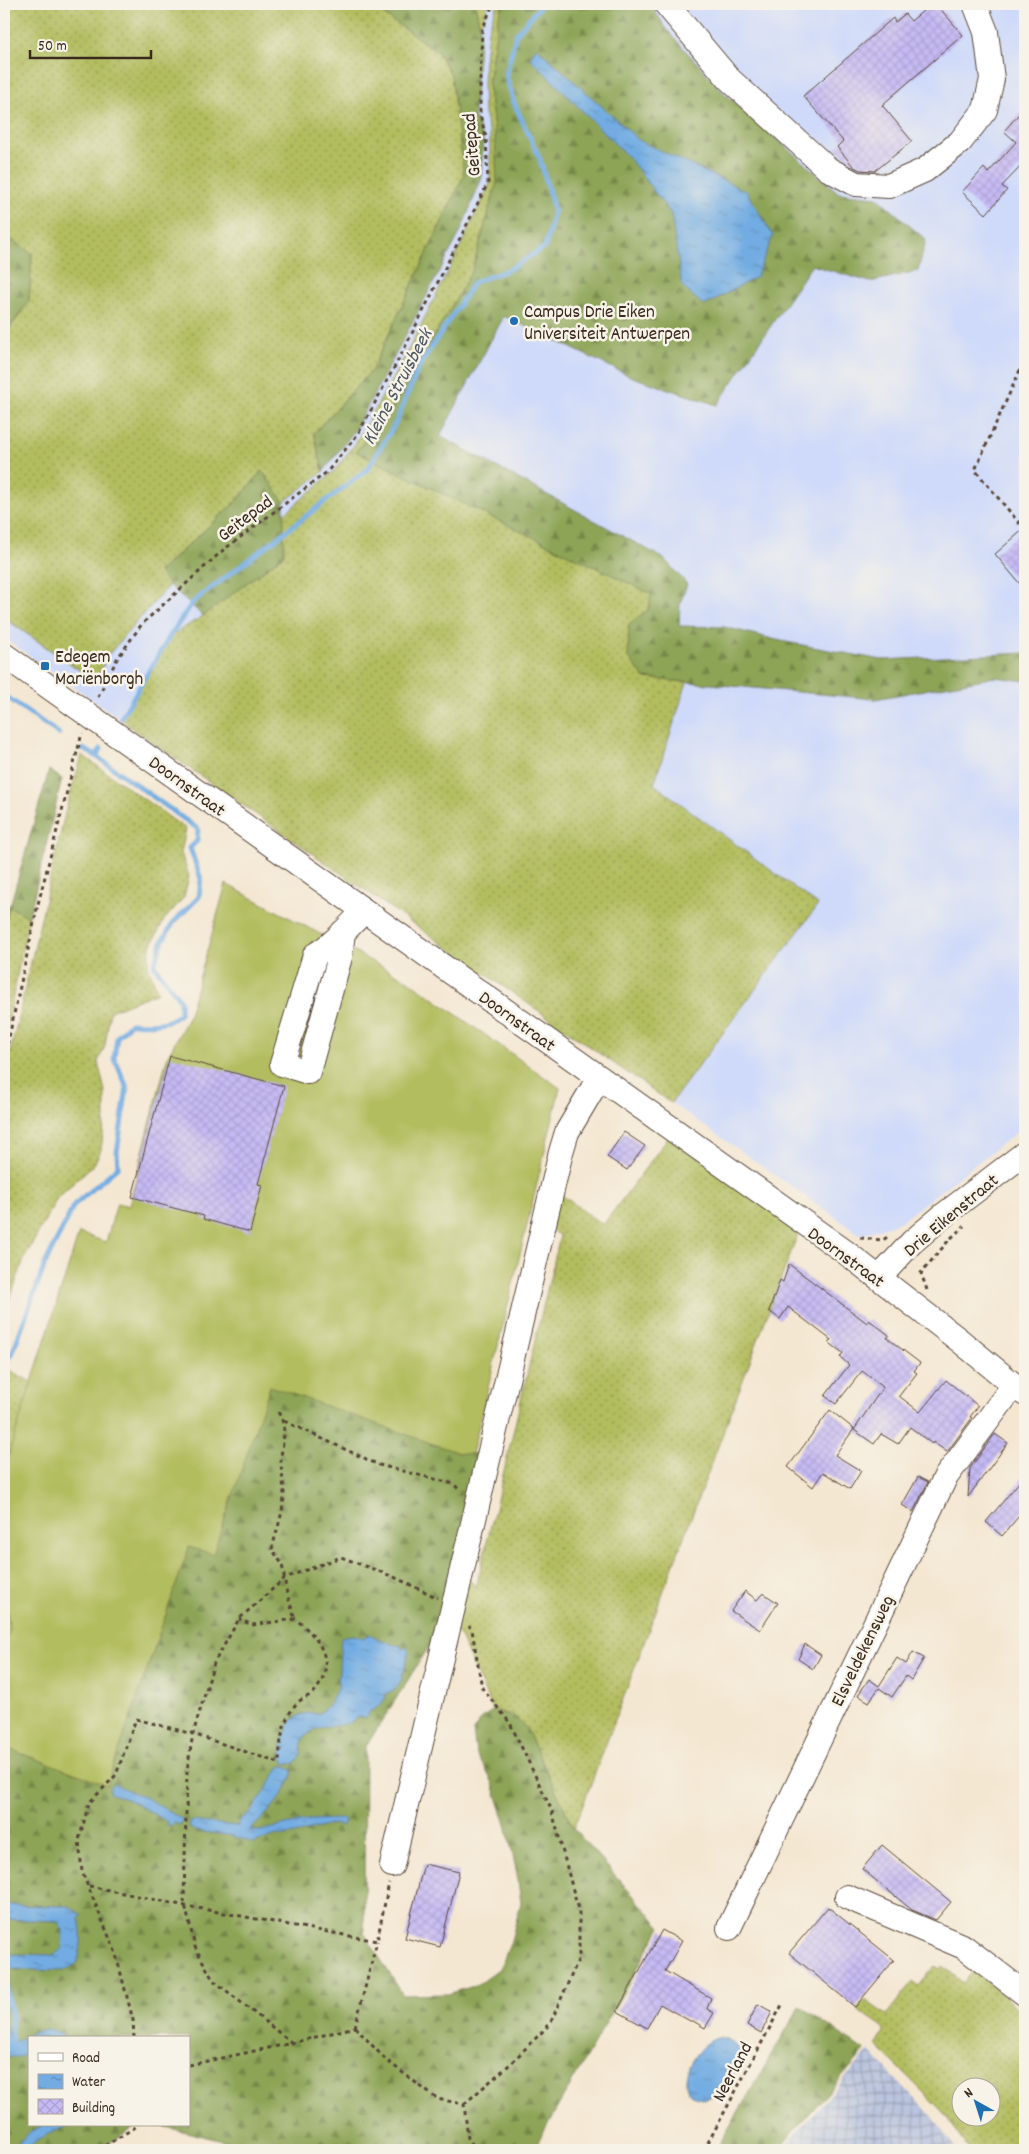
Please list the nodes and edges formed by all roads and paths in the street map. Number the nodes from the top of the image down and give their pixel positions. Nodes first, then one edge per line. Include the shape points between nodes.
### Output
1 (493, 4) edge
2 (666, 4) edge
3 (975, 4) edge
4 (1025, 360) edge
5 (1020, 524) dead end
6 (4, 654) edge
7 (89, 714) junction
8 (364, 911) junction
9 (344, 932) junction
10 (6, 1040) edge
11 (4, 1060) edge
12 (599, 1078) junction
13 (1025, 1153) edge
14 (968, 1223) dead end
15 (879, 1278) junction
16 (914, 1305) junction
17 (1020, 1390) edge
18 (278, 1412) dead end
19 (284, 1421) junction
20 (465, 1497) dead end
21 (285, 1578) junction
22 (454, 1605) junction
23 (239, 1619) junction
24 (295, 1619) junction
25 (193, 1734) junction
26 (392, 1865) joint
27 (89, 1886) junction
28 (847, 1897) dead end
29 (186, 1906) junction
30 (729, 1928) dead end
31 (376, 1940) junction
32 (1025, 1994) edge
33 (782, 2005) dead end
34 (355, 2027) junction
35 (134, 2036) edge
36 (292, 2043) junction
37 (190, 2065) edge
38 (464, 2104) junction
39 (137, 2126) edge
40 (98, 2150) edge
41 (476, 2150) edge
42 (704, 2150) edge

1 - 7 path, Geitepad via 482,30 480,97 488,183 358,434 326,472 222,551 142,624 117,659
2 - 3 street via 729,79 828,169 856,184 889,186 925,170 960,142 985,110 992,79 986,32
4 - 5 path via 975,470
6 - 7 street, Doornstraat
7 - 8 street, Doornstraat
7 - 10 path, Geitepad via 79,742
8 - 9 street
8 - 12 street, Doornstraat
9 - 9 street via 315,955 282,1064 308,1072
10 - 11 path, Geitepad
12 - 15 street, Doornstraat
12 - 22 street via 567,1132 561,1152
13 - 15 street, Drie Eikenstraat via 912,1242
14 - 16 path via 921,1273 927,1290
15 - 16 street, Doornstraat
16 - 17 street, Doornstraat
17 - 30 street, Elsveldekensweg via 945,1478
18 - 19 path
19 - 20 path via 379,1465 454,1484
19 - 21 path via 281,1466 284,1497 272,1549 282,1564
21 - 22 path via 341,1557
21 - 23 path
21 - 24 path
22 - 26 street
22 - 38 path via 472,1630 482,1688 510,1723 552,1811 579,1914 579,1958 550,2024
23 - 24 path via 252,1625
23 - 25 path via 214,1663
24 - 25 path via 321,1644 325,1675 314,1692 296,1703 282,1730 279,1763
25 - 27 path via 136,1719 116,1774 89,1803 79,1840 82,1872
25 - 29 path via 187,1770
26 - 31 path
27 - 29 path
27 - 35 path via 115,1951 133,2020
28 - 32 street via 964,1947
29 - 31 path
29 - 36 path via 195,1947 213,1980
31 - 34 path
33 - 42 path, Neerland
34 - 36 path
34 - 38 path via 385,2059 437,2099
36 - 37 path
38 - 41 path via 468,2138
39 - 40 path

